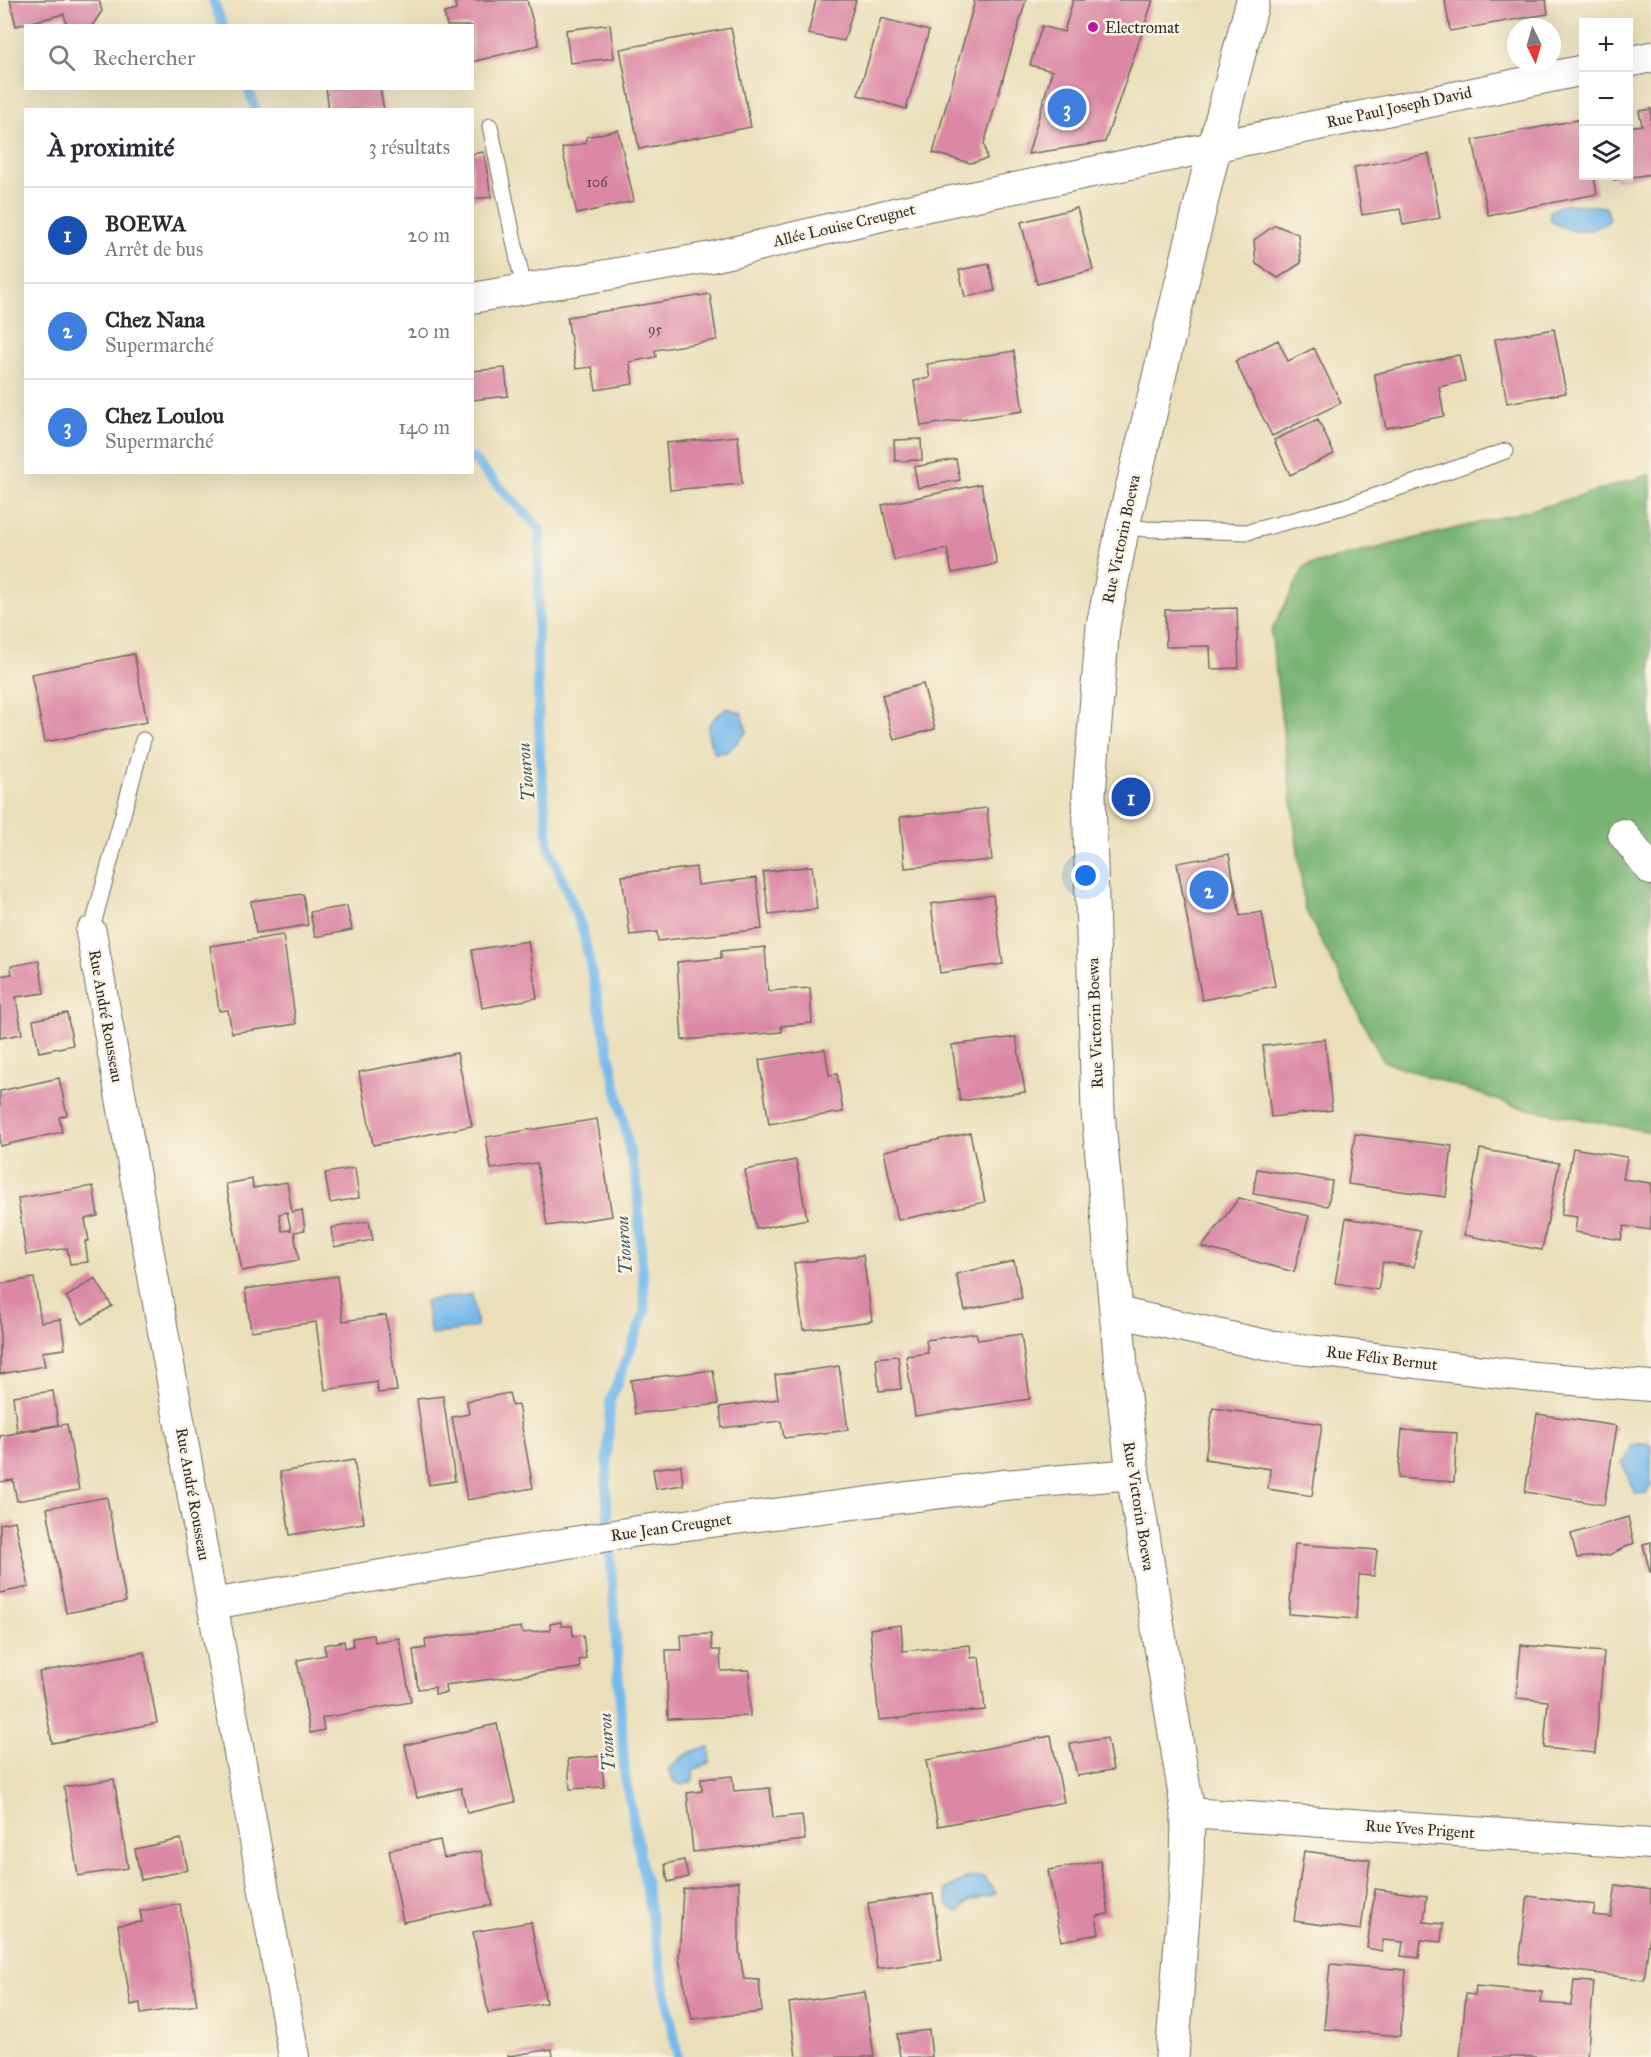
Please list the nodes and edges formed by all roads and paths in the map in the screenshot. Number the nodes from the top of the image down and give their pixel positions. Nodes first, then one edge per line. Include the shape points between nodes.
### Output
1 (1253, 0) edge
2 (1651, 57) edge
3 (1633, 61) edge
4 (1579, 71) edge
5 (490, 126) dead end
6 (1215, 145) junction
7 (524, 289) junction
8 (474, 298) edge
9 (1506, 451) dead end
10 (1123, 526) junction
11 (143, 740) dead end
12 (1623, 834) dead end
13 (1651, 870) edge
14 (91, 932) joint
15 (1116, 1312) junction
16 (1651, 1386) edge
17 (1132, 1474) junction
18 (213, 1604) junction
19 (1188, 1813) junction
20 (1651, 1844) edge
21 (294, 2057) edge
22 (1172, 2057) edge

1 - 6 street, Rue Victorin Boewa
2 - 3 street
4 - 6 street, Rue Paul Joseph David
5 - 7 lane
6 - 7 street, Allée Louise Creugnet via 894,213 712,257
6 - 10 street, Rue Victorin Boewa
7 - 8 street, Allée Louise Creugnet
9 - 10 lane via 1343,507 1248,532
10 - 15 street, Rue Victorin Boewa via 1103,626 1089,794 1098,1112
11 - 14 lane
12 - 13 street
14 - 18 street, Rue André Rousseau
15 - 16 street, Rue Félix Bernut via 1266,1345 1534,1377
15 - 17 street, Rue Victorin Boewa
17 - 18 street, Rue Jean Creugnet via 1004,1485 638,1531
17 - 19 street, Rue Victorin Boewa
18 - 21 street, Rue André Rousseau
19 - 20 street, Rue Yves Prigent
19 - 22 street, Rue Victorin Boewa

